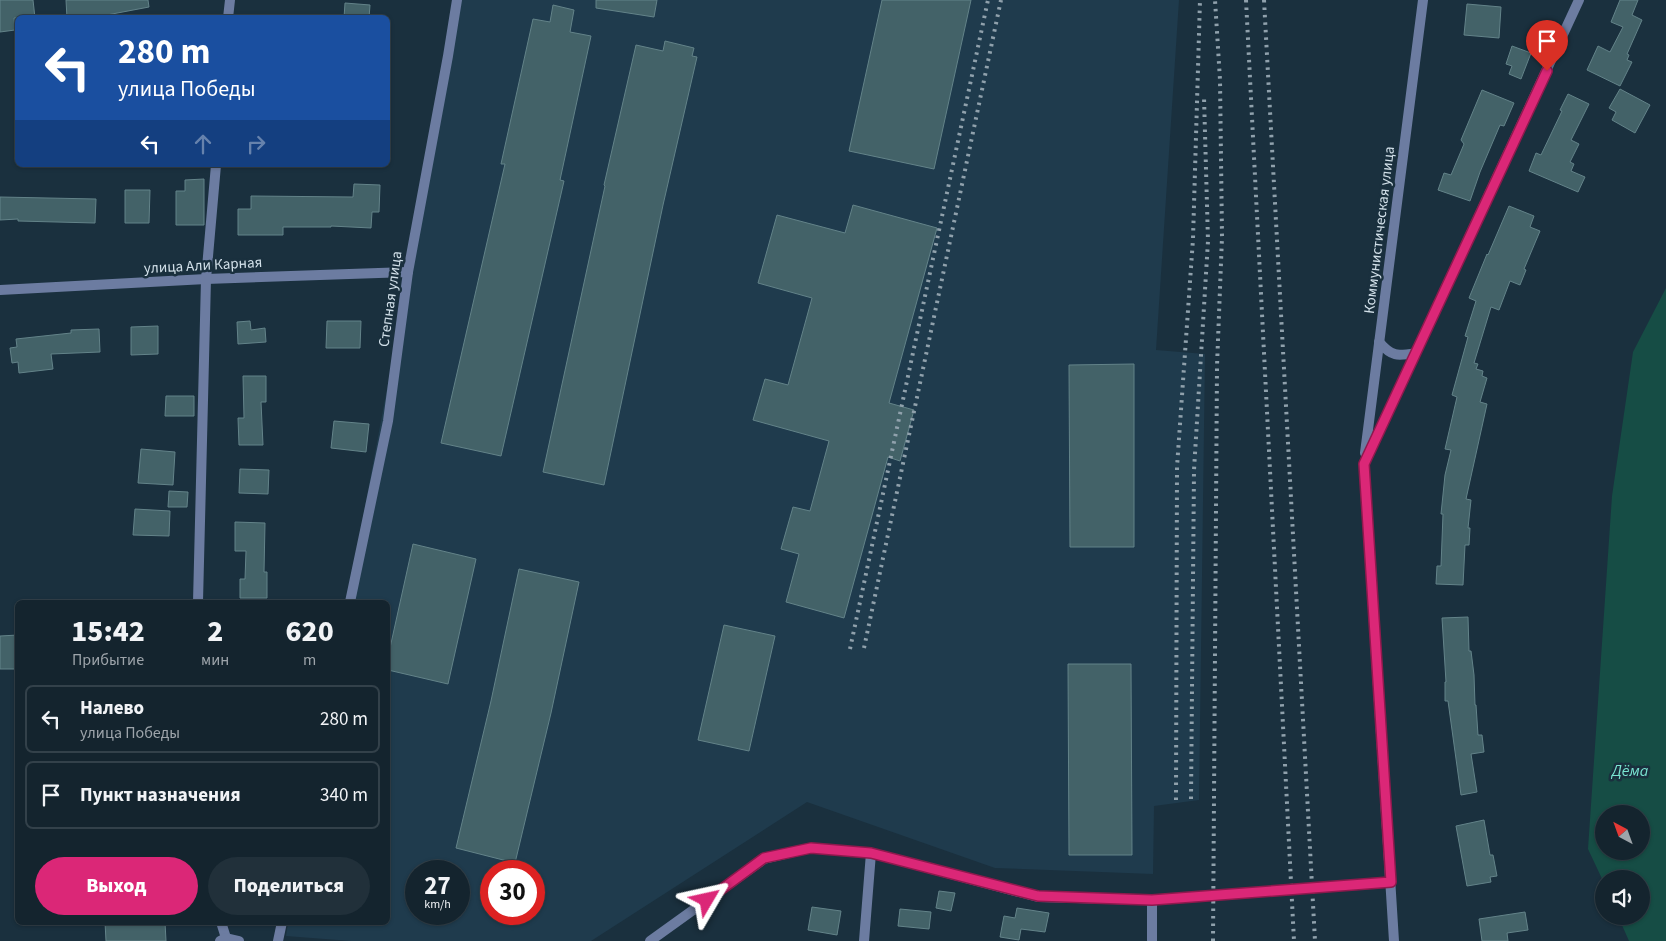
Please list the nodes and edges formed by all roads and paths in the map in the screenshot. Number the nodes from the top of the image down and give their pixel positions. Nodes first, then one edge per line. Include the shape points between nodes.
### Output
1 (230, 0) edge
2 (457, 0) edge
3 (1423, 0) edge
4 (1580, 0) edge
5 (228, 15) edge
6 (216, 167) edge
7 (408, 272) junction
8 (206, 279) junction
9 (0, 290) edge
10 (1379, 342) junction
11 (1416, 353) junction
12 (1364, 464) junction
13 (198, 600) edge
14 (350, 600) edge
15 (871, 853) junction
16 (1391, 882) junction
17 (1152, 900) junction
18 (221, 925) edge
19 (281, 925) edge
20 (222, 940) edge
21 (239, 941) edge
22 (278, 941) edge
23 (650, 941) edge
24 (864, 941) edge
25 (1152, 941) edge
26 (1394, 941) edge

1 - 5 street
2 - 7 street, Степная улица
3 - 10 street, Коммунистическая улица
4 - 11 street
6 - 8 street
7 - 8 street, улица Али Карная
7 - 14 street, Степная улица via 388,421
8 - 9 street, улица Али Карная
8 - 13 street
10 - 11 street via 1398,356
10 - 12 street, Коммунистическая улица
11 - 12 street
12 - 16 street, Коммунистическая улица
15 - 17 street via 1038,896
15 - 23 street via 811,848 764,858
15 - 24 street
16 - 17 street
16 - 26 street, Коммунистическая улица
17 - 25 street
18 - 20 street
19 - 22 street
20 - 21 street

